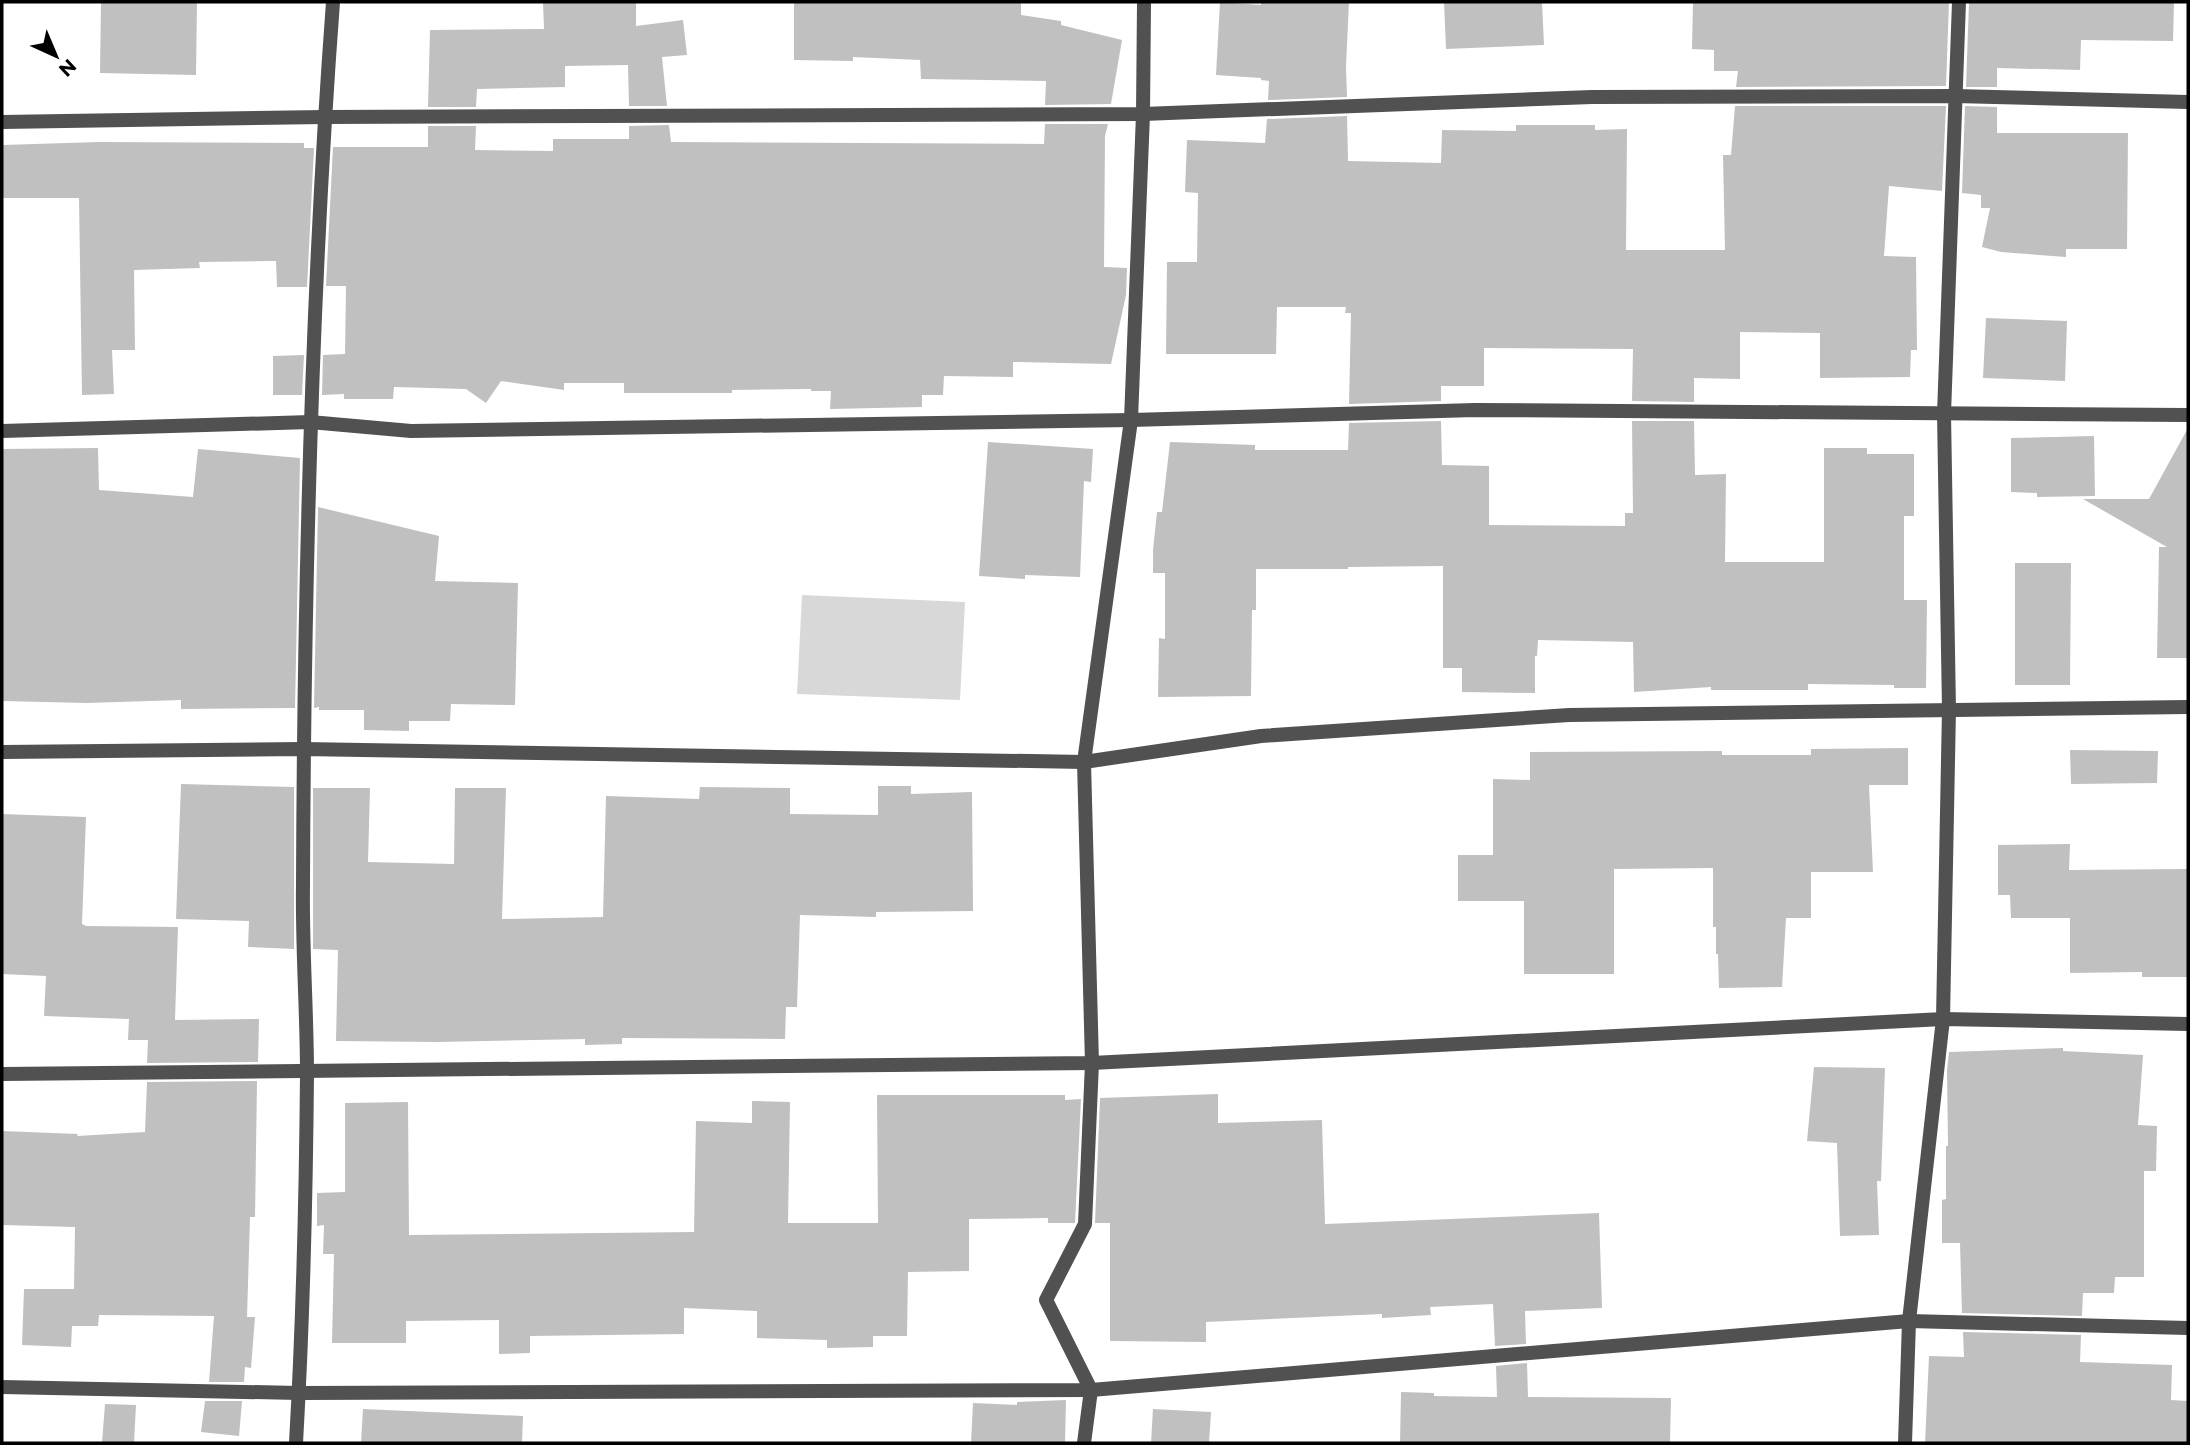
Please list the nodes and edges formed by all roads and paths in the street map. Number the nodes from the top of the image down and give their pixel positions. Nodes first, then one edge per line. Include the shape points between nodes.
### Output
1 (333, 2) edge
2 (1144, 2) edge
3 (1959, 2) edge
4 (1955, 96) junction
5 (2188, 102) edge
6 (1143, 114) junction
7 (324, 117) junction
8 (2, 122) edge
9 (1944, 414) junction
10 (2188, 415) edge
11 (1131, 420) junction
12 (310, 422) junction
13 (2, 431) edge
14 (2188, 707) edge
15 (1949, 709) junction
16 (303, 749) junction
17 (2, 752) edge
18 (1084, 762) junction
19 (1943, 1018) junction
20 (2188, 1024) edge
21 (1092, 1063) junction
22 (307, 1070) junction
23 (2, 1074) edge
24 (1909, 1321) junction
25 (2188, 1328) edge
26 (2, 1387) edge
27 (1091, 1390) junction
28 (299, 1393) junction
29 (296, 1443) edge
30 (1084, 1443) edge
31 (1905, 1443) edge

1 - 7 street
2 - 6 street
3 - 4 street
4 - 5 street
4 - 6 street via 1592,97
4 - 9 street
6 - 7 street
6 - 11 street
7 - 8 street
7 - 12 street
9 - 10 street
9 - 11 street via 1488,410
9 - 15 street
11 - 12 street via 411,431
11 - 18 street
12 - 13 street
12 - 16 street
14 - 15 street
15 - 18 street via 1569,715 1261,736
15 - 19 street
16 - 17 street
16 - 18 street
16 - 22 street
18 - 21 street
19 - 20 street
19 - 21 street
19 - 24 street
21 - 22 street
21 - 27 street via 1085,1224 1046,1300
22 - 23 street
22 - 28 street
24 - 25 street
24 - 27 street
24 - 31 street
26 - 28 street
27 - 28 street
27 - 30 street
28 - 29 street

